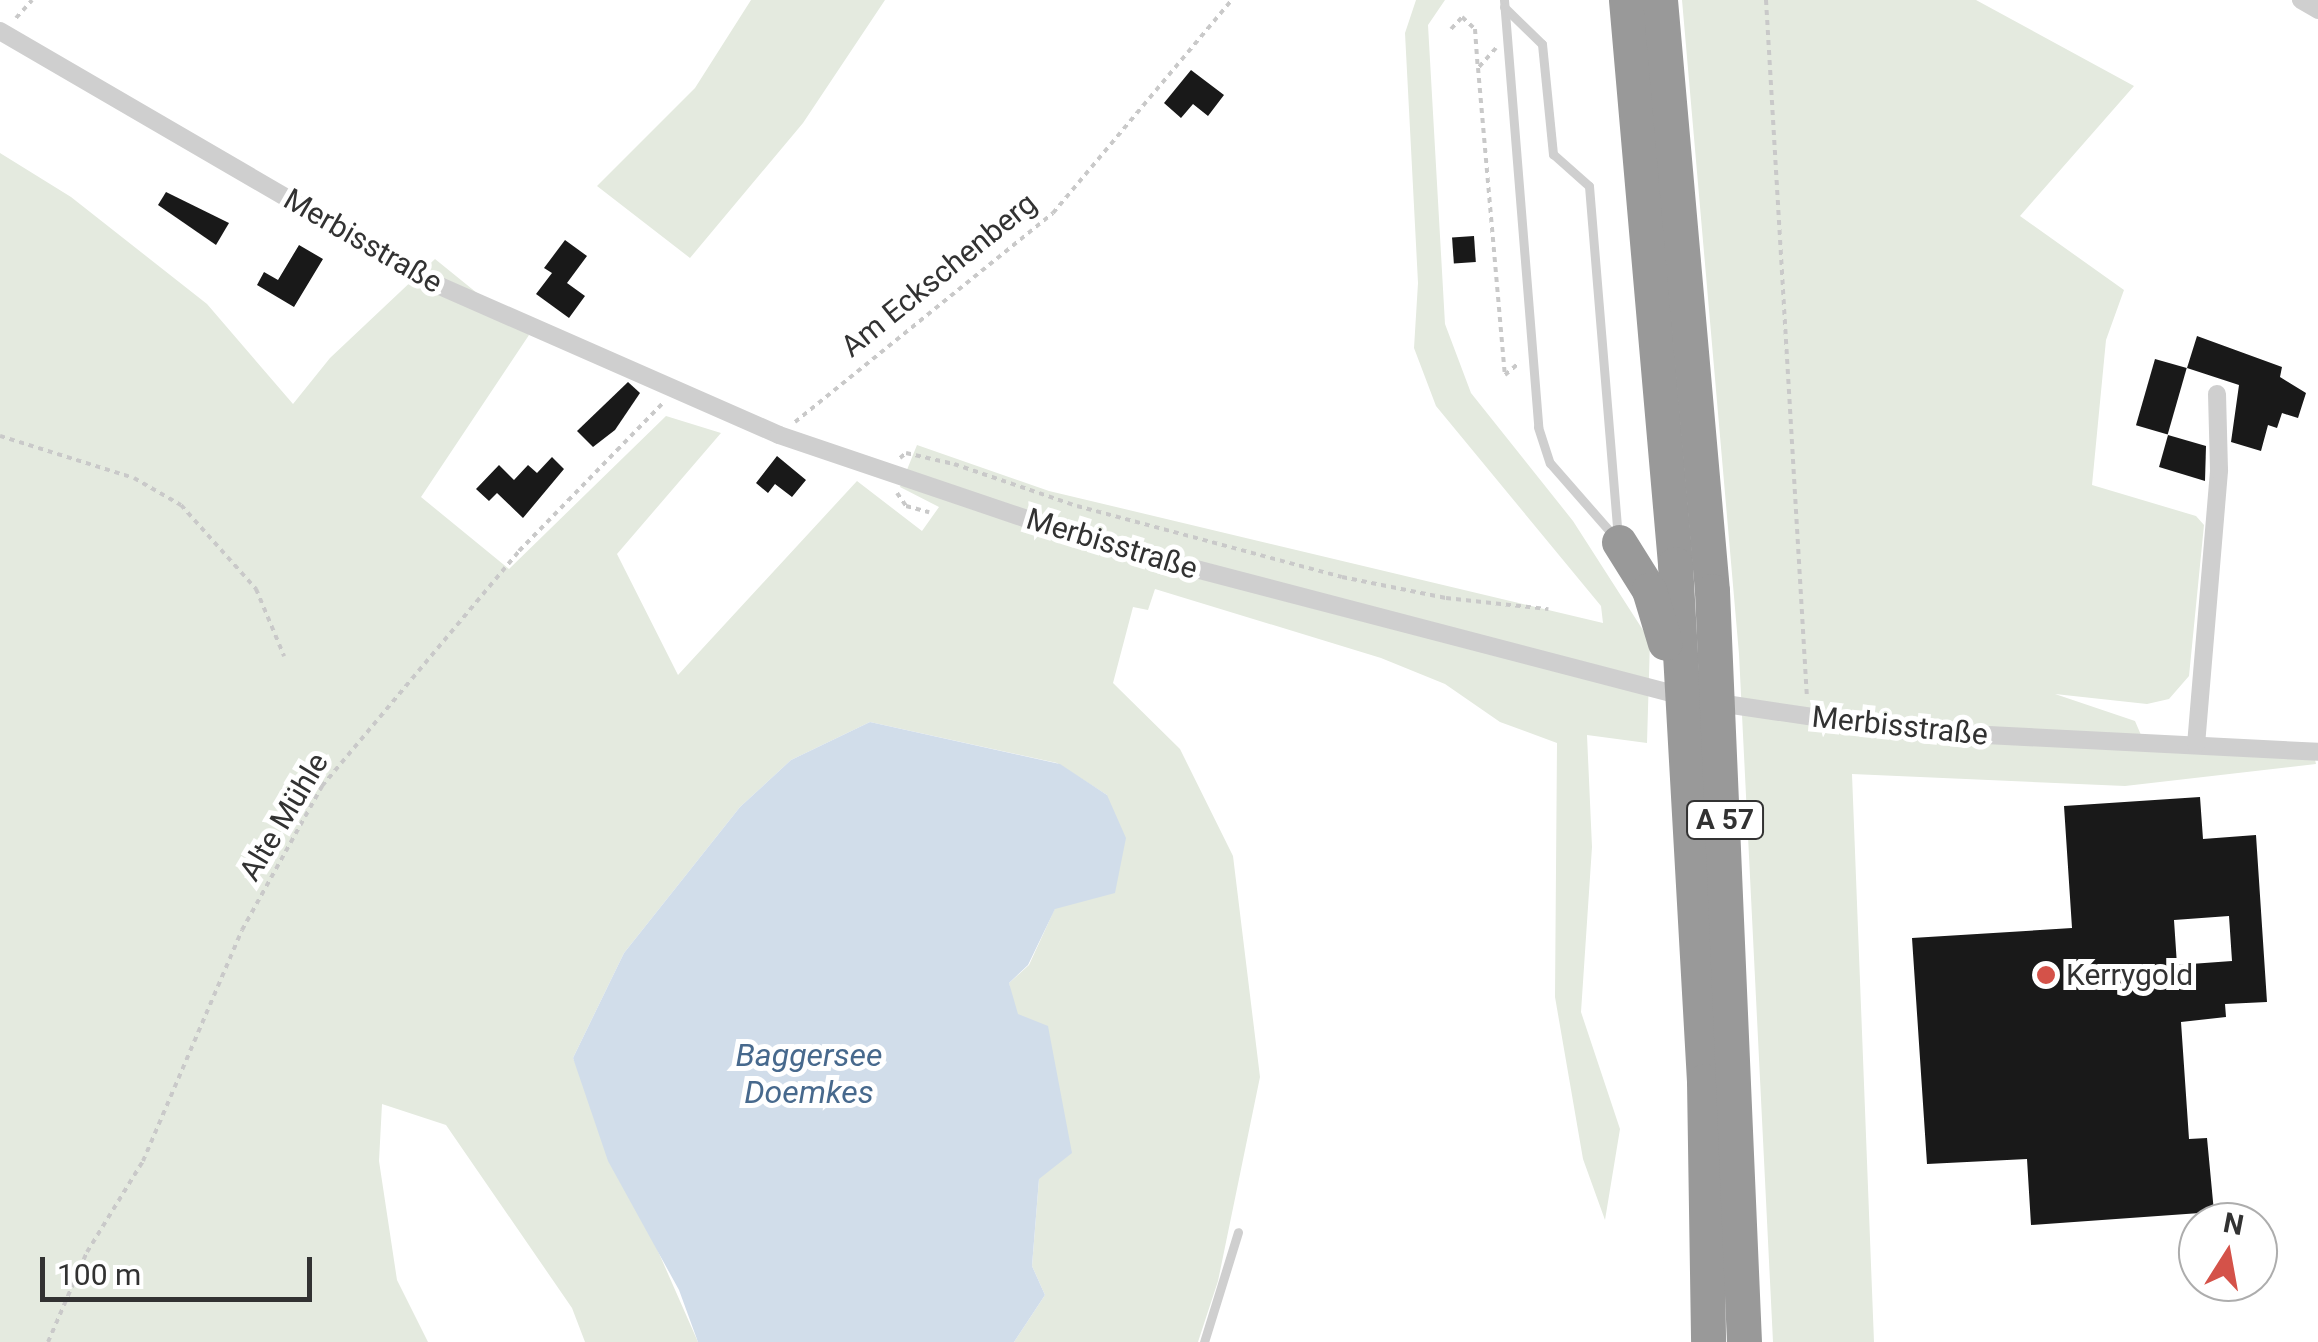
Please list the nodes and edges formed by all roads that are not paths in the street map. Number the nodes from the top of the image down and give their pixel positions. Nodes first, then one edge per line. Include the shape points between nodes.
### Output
1 (1626, 0) edge
2 (1660, 0) edge
3 (2301, 0) edge
4 (1504, 4) edge
5 (2318, 10) edge
6 (1, 32) edge
7 (2217, 394) dead end
8 (1619, 542) junction
9 (2196, 744) junction
10 (2318, 752) edge
11 (1686, 807) junction
12 (1238, 1232) dead end
13 (1204, 1342) edge
14 (1708, 1342) edge
15 (1744, 1342) edge

1 - 11 highway, A 57 via 1675,564
2 - 15 highway, A 57 via 1713,610
3 - 5 street
4 - 8 lane via 1538,427 1550,462
4 - 8 lane via 1542,44 1553,154 1588,186
6 - 9 street, Merbisstraße via 433,283 779,435 1104,545 1637,688 1908,731
7 - 9 street via 2219,470
8 - 11 highway via 1662,622
9 - 10 street, Merbisstraße
11 - 14 highway, A 57 via 1704,1081
12 - 13 lane

